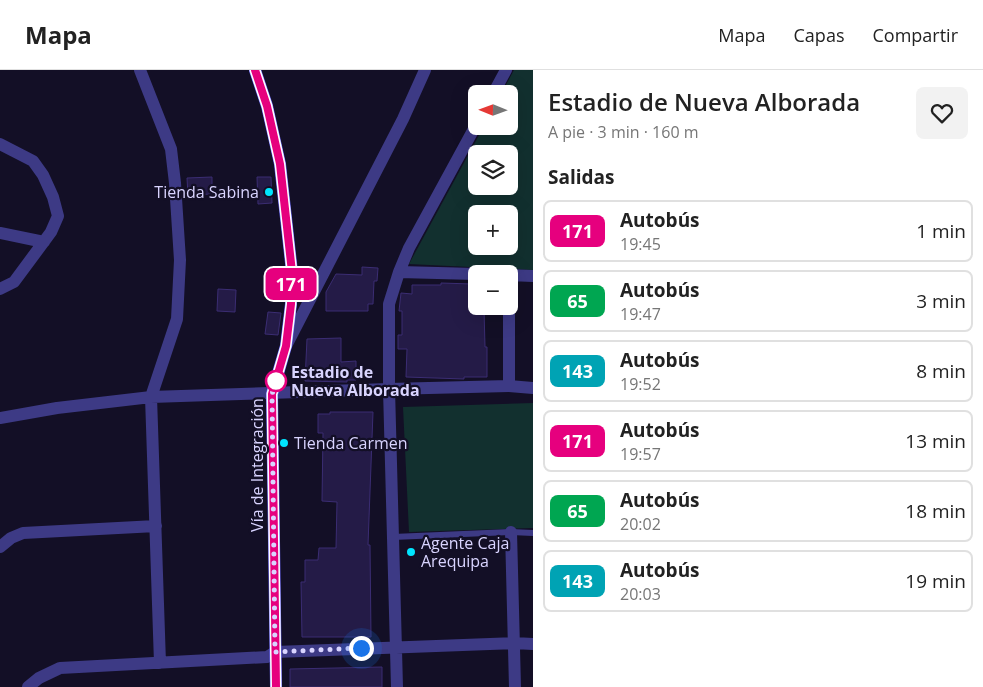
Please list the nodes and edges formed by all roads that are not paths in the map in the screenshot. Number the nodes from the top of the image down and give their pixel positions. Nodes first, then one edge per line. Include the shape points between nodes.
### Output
1 (140, 70) edge
2 (255, 70) edge
3 (425, 70) edge
4 (506, 70) edge
5 (498, 85) edge
6 (471, 135) edge
7 (1, 145) edge
8 (0, 233) edge
9 (44, 242) junction
10 (399, 272) junction
11 (468, 274) edge
12 (518, 275) edge
13 (533, 276) edge
14 (0, 289) edge
15 (509, 315) edge
16 (286, 346) junction
17 (509, 386) junction
18 (533, 388) edge
19 (389, 389) junction
20 (272, 394) junction
21 (151, 398) junction
22 (0, 416) edge
23 (156, 526) junction
24 (511, 532) junction
25 (533, 533) edge
26 (394, 537) junction
27 (0, 548) edge
28 (514, 643) junction
29 (533, 644) edge
30 (396, 647) junction
31 (275, 652) junction
32 (160, 662) junction
33 (28, 687) edge
34 (276, 687) edge
35 (396, 687) edge
36 (516, 687) edge

1 - 21 street via 171,149 180,260 177,319
2 - 16 main road, Vía de Integración via 270,116 285,196 292,272
3 - 16 street
4 - 5 street
6 - 10 street
7 - 9 street via 33,161 43,175 58,216
8 - 9 street
9 - 14 street via 14,282
10 - 11 street
10 - 19 street via 389,304
12 - 13 street
15 - 17 street
16 - 20 main road, Vía de Integración
17 - 18 street
17 - 19 street
19 - 20 street
19 - 26 street
20 - 21 street
20 - 31 main road, Vía de Integración
21 - 22 street
21 - 23 street
23 - 27 street via 23,533
23 - 32 street
24 - 25 lane
24 - 26 lane
24 - 28 street
26 - 30 street
28 - 29 street
28 - 30 street
28 - 36 street
30 - 31 street
30 - 35 street
31 - 32 street via 267,657
31 - 34 main road, Vía de Integración
32 - 33 street via 60,668

